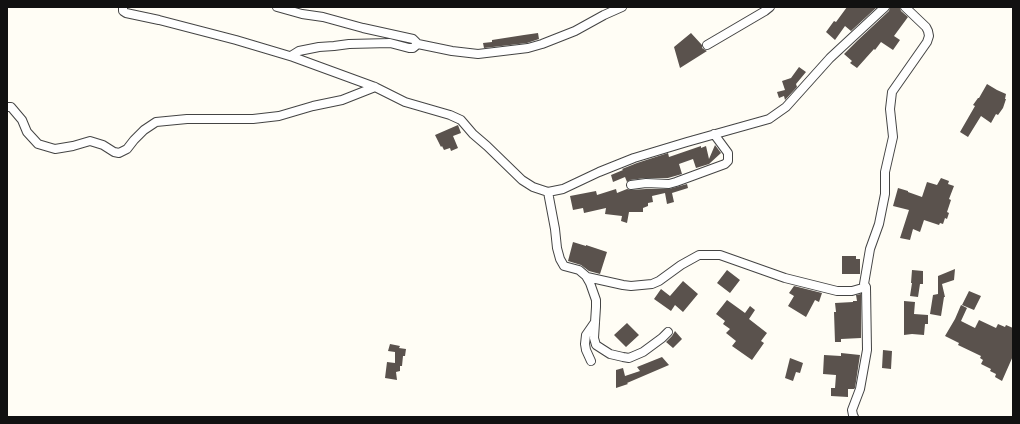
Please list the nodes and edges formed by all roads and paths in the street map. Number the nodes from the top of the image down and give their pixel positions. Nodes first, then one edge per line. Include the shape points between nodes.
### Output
1 (123, 7) edge
2 (277, 7) edge
3 (622, 7) edge
4 (770, 7) edge
5 (885, 7) edge
6 (905, 7) edge
7 (418, 44) junction
8 (707, 45) dead end
9 (291, 56) junction
10 (375, 87) junction
11 (7, 107) edge
12 (714, 134) junction
13 (631, 185) dead end
14 (548, 192) junction
15 (587, 277) junction
16 (866, 287) junction
17 (595, 322) junction
18 (668, 332) dead end
19 (591, 360) dead end
20 (854, 417) edge

1 - 9 street via 126,13
2 - 7 street via 413,39
3 - 7 street via 575,31 528,48 478,54
4 - 8 street
5 - 12 street via 830,58 786,107 769,119
6 - 16 street via 926,27 928,36 927,42 892,92 890,108 893,137 885,172 885,194 879,224 870,249 864,284
7 - 9 street via 414,48 409,48 390,43 349,44 299,51
9 - 10 street
10 - 11 street via 342,100 279,116 156,122 119,153 90,141 55,149 38,144 27,132 22,120 11,107
10 - 14 street via 406,102 461,120 522,180
12 - 13 street via 728,153 728,161 724,164 669,184
12 - 14 street via 634,158 563,190
14 - 15 street via 560,259 564,266 579,270
15 - 16 street via 631,286 652,284 699,256 720,255 785,278 837,291 852,291
15 - 17 street via 596,300
16 - 20 street via 867,350 860,389 852,410
17 - 18 street via 596,345 610,354 629,358 654,344
17 - 19 street via 586,335 585,344

